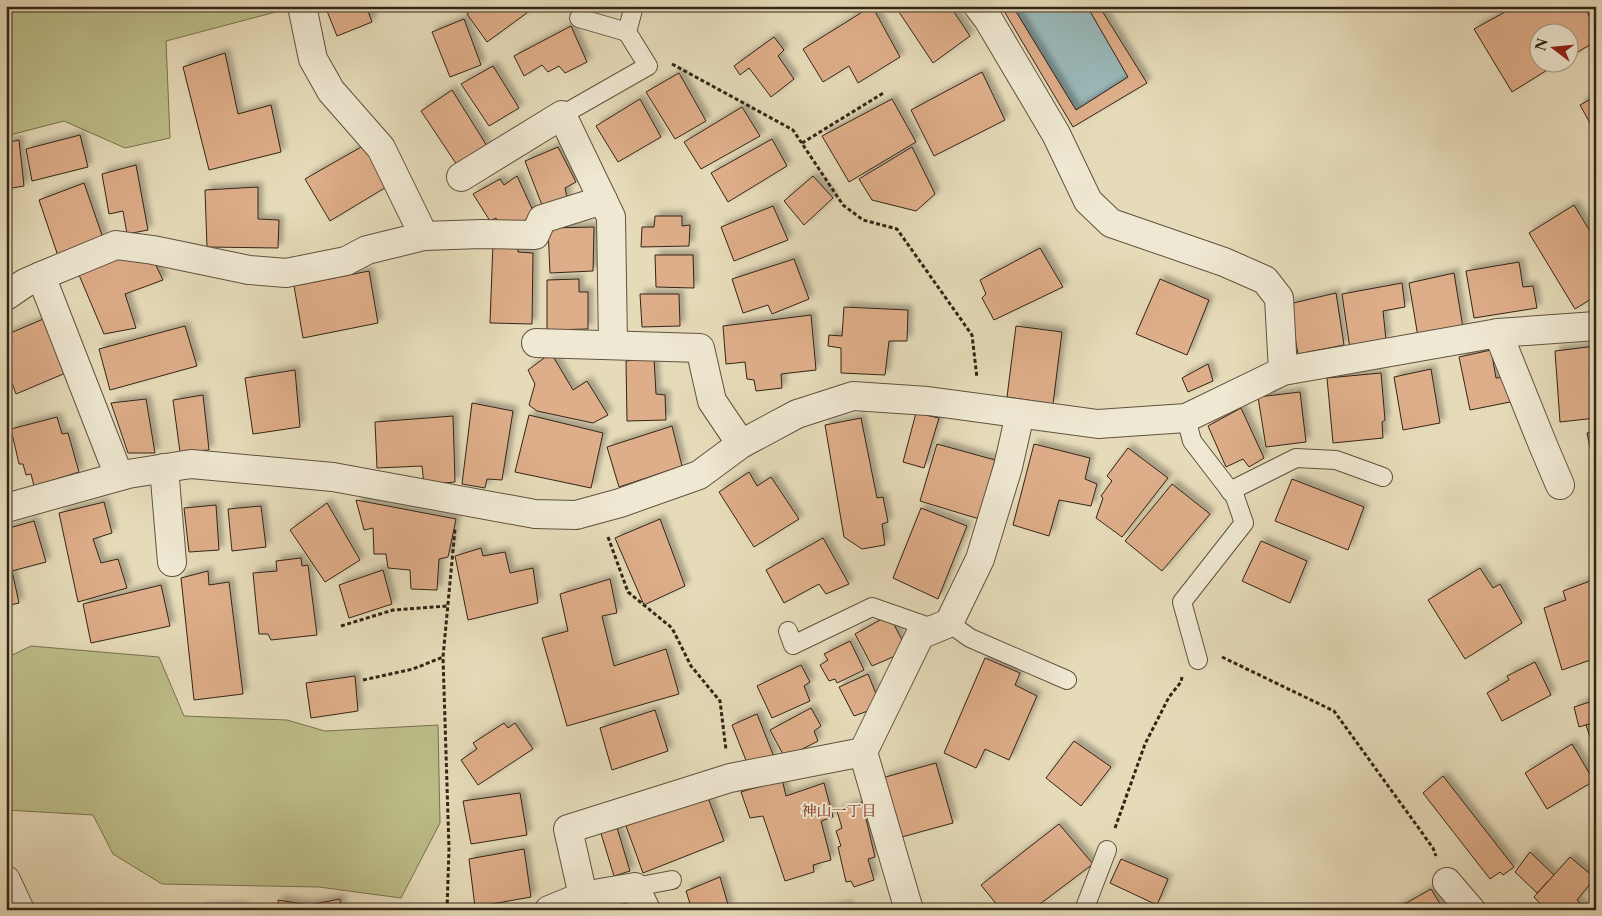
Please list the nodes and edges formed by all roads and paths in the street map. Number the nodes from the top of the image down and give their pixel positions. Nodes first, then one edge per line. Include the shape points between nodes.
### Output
1 (302, 6) edge
2 (634, 6) edge
3 (978, 6) edge
4 (579, 18) dead end
5 (627, 32) junction
6 (648, 66) junction
7 (885, 92) dead end
8 (562, 115) junction
9 (802, 143) junction
10 (462, 177) dead end
11 (602, 200) junction
12 (424, 236) junction
13 (40, 276) junction
14 (6, 296) edge
15 (1596, 326) edge
16 (1498, 333) junction
17 (536, 343) dead end
18 (613, 344) junction
19 (1284, 371) junction
20 (976, 408) junction
21 (1020, 414) junction
22 (1186, 418) junction
23 (741, 444) junction
24 (164, 468) junction
25 (118, 476) junction
26 (1383, 477) dead end
27 (1560, 485) dead end
28 (1230, 491) junction
29 (458, 500) junction
30 (6, 508) edge
31 (598, 509) junction
32 (172, 562) dead end
33 (448, 606) junction
34 (341, 626) dead end
35 (942, 626) junction
36 (788, 631) dead end
37 (1193, 643) junction
38 (443, 657) junction
39 (1198, 660) dead end
40 (363, 680) dead end
41 (1067, 680) dead end
42 (863, 752) junction
43 (730, 778) junction
44 (1107, 850) joint
45 (6, 880) edge
46 (672, 880) dead end
47 (1447, 882) joint
48 (583, 896) junction
49 (641, 898) edge
50 (20, 910) edge
51 (446, 910) edge
52 (549, 910) edge
53 (909, 910) edge
54 (1084, 910) edge
55 (1471, 910) edge

1 - 12 street via 313,59 330,91 381,148
2 - 5 lane
3 - 19 street via 1056,134 1088,201 1110,223 1224,262 1265,280 1279,298
4 - 5 lane
5 - 6 lane
6 - 8 lane
6 - 9 path via 666,60 793,130
7 - 9 path
8 - 10 street
8 - 11 street
9 - 20 path via 843,205 863,220 897,229 972,335 978,375
11 - 12 street via 542,220 535,235
11 - 18 street via 611,217
12 - 13 street via 366,250 346,262 286,273 249,270 116,245
13 - 14 street
13 - 25 street
15 - 16 street
16 - 19 street
16 - 27 street
17 - 18 street
18 - 23 street via 700,348 712,401
19 - 22 street
20 - 21 street
20 - 23 street via 853,396 797,414
21 - 22 street via 1098,424
21 - 35 street via 1008,468 980,559
22 - 28 lane via 1192,441
23 - 31 street via 699,475
24 - 25 street
24 - 29 street via 191,464 333,477
24 - 32 street
25 - 30 street
26 - 28 lane via 1336,460 1296,458
28 - 37 lane via 1244,523 1182,602
29 - 31 street via 535,514 576,515
29 - 33 path
31 - 43 path via 628,592 672,628 691,666 720,701
33 - 34 path via 393,610
33 - 38 path
35 - 36 lane via 872,607 793,645
35 - 41 lane
35 - 42 street via 920,635
37 - 39 lane
37 - 44 path via 1180,682 1145,744
37 - 47 path via 1334,711 1433,848
38 - 40 path via 413,669
38 - 51 path via 449,848
42 - 43 street
42 - 53 street
43 - 48 street via 568,829
44 - 54 lane
45 - 50 street
46 - 49 lane
47 - 55 street
48 - 49 street
48 - 52 street

